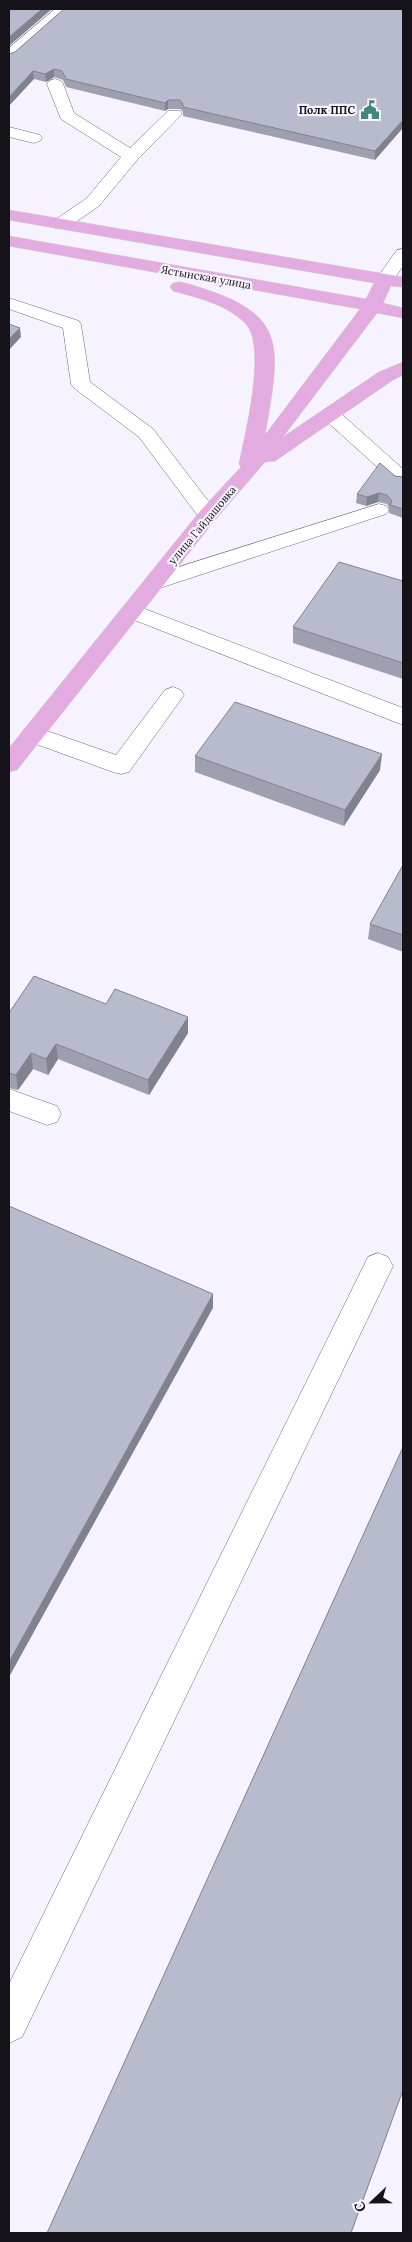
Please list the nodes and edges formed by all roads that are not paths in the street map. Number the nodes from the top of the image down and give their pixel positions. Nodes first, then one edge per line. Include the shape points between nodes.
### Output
1 (64, 9) edge
2 (9, 56) edge
3 (55, 84) dead end
4 (174, 114) dead end
5 (9, 132) edge
6 (34, 138) dead end
7 (131, 156) junction
8 (9, 215) edge
9 (61, 224) junction
10 (9, 241) edge
11 (37, 246) junction
12 (403, 254) edge
13 (394, 281) edge
14 (9, 303) edge
15 (372, 306) junction
16 (403, 313) edge
17 (403, 368) edge
18 (330, 414) junction
19 (247, 472) junction
20 (402, 479) edge
21 (379, 510) dead end
22 (208, 515) junction
23 (155, 582) junction
24 (132, 611) junction
25 (173, 695) dead end
26 (403, 717) edge
27 (33, 734) junction
28 (9, 764) edge
29 (9, 1100) edge
30 (47, 1114) dead end
31 (378, 1266) dead end
32 (9, 2024) edge

1 - 2 lane
3 - 7 lane via 67,116
4 - 7 lane
5 - 6 lane
7 - 9 lane via 92,202
8 - 9 main road, Ястынская улица
9 - 13 main road, Ястынская улица
10 - 11 main road, Ястынская улица
11 - 15 main road, Ястынская улица
11 - 19 main road via 226,301 259,329 265,351 258,421
12 - 13 lane
13 - 15 main road, улица Гайдашовка
14 - 22 lane via 72,325 81,384 146,433
15 - 16 main road, Ястынская улица
15 - 19 main road, улица Гайдашовка
17 - 18 main road
18 - 19 main road
18 - 20 lane
19 - 22 main road, улица Гайдашовка
21 - 23 lane
22 - 23 main road, улица Гайдашовка
23 - 24 main road, улица Гайдашовка
24 - 26 lane
24 - 27 main road, улица Гайдашовка
25 - 27 lane via 121,766
27 - 28 main road, улица Гайдашовка
29 - 30 lane
31 - 32 lane

